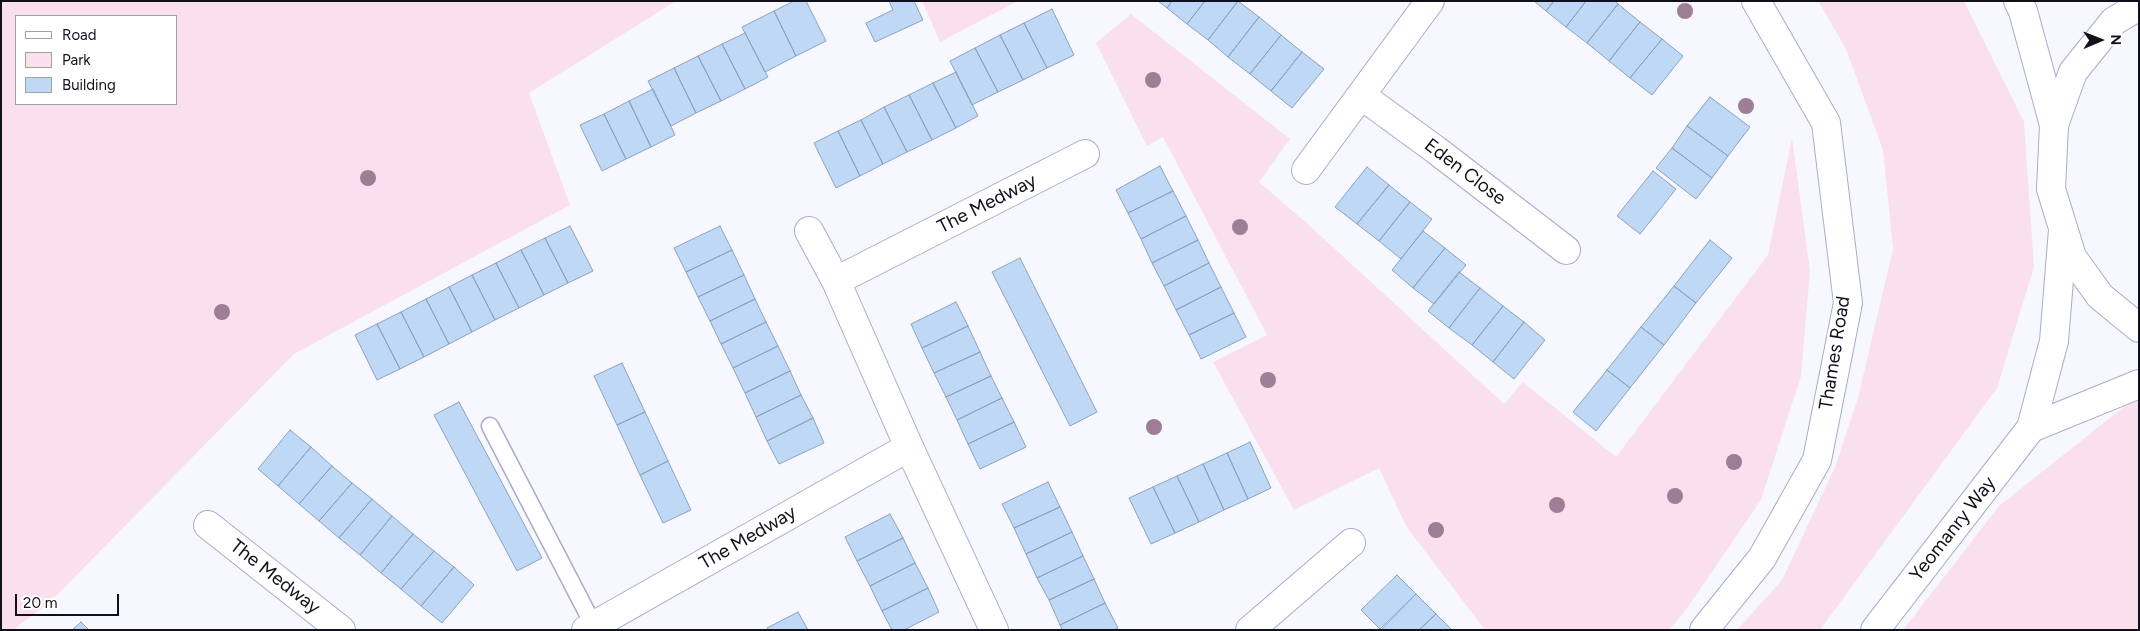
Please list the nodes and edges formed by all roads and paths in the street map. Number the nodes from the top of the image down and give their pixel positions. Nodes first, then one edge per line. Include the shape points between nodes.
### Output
1 (1430, 1) edge
2 (1756, 1) edge
3 (2018, 1) edge
4 (2139, 6) edge
5 (1362, 96) junction
6 (2054, 125) junction
7 (1085, 154) dead end
8 (1306, 170) dead end
9 (2064, 230) junction
10 (809, 231) dead end
11 (1566, 250) dead end
12 (836, 280) junction
13 (2139, 328) edge
14 (2139, 384) edge
15 (490, 426) dead end
16 (2030, 428) junction
17 (909, 447) junction
18 (208, 526) dead end
19 (1351, 543) dead end
20 (590, 628) edge
21 (341, 630) edge
22 (994, 630) edge
23 (1250, 630) edge
24 (1704, 630) edge
25 (1875, 630) edge

1 - 5 main road
2 - 24 main road, Thames Road via 1826,123 1848,303 1817,460 1762,558
3 - 6 main road
4 - 6 main road via 2114,21 2074,72
5 - 8 main road
5 - 11 main road, Eden Close
6 - 9 main road via 2051,189
7 - 12 main road, The Medway
9 - 13 main road via 2072,257 2100,296
9 - 16 main road, Yeomanry Way via 2054,341
10 - 12 main road
12 - 17 main road
14 - 16 main road
15 - 20 lane
16 - 25 main road, Yeomanry Way
17 - 20 main road, The Medway
17 - 22 main road
18 - 21 main road, The Medway
19 - 23 main road

